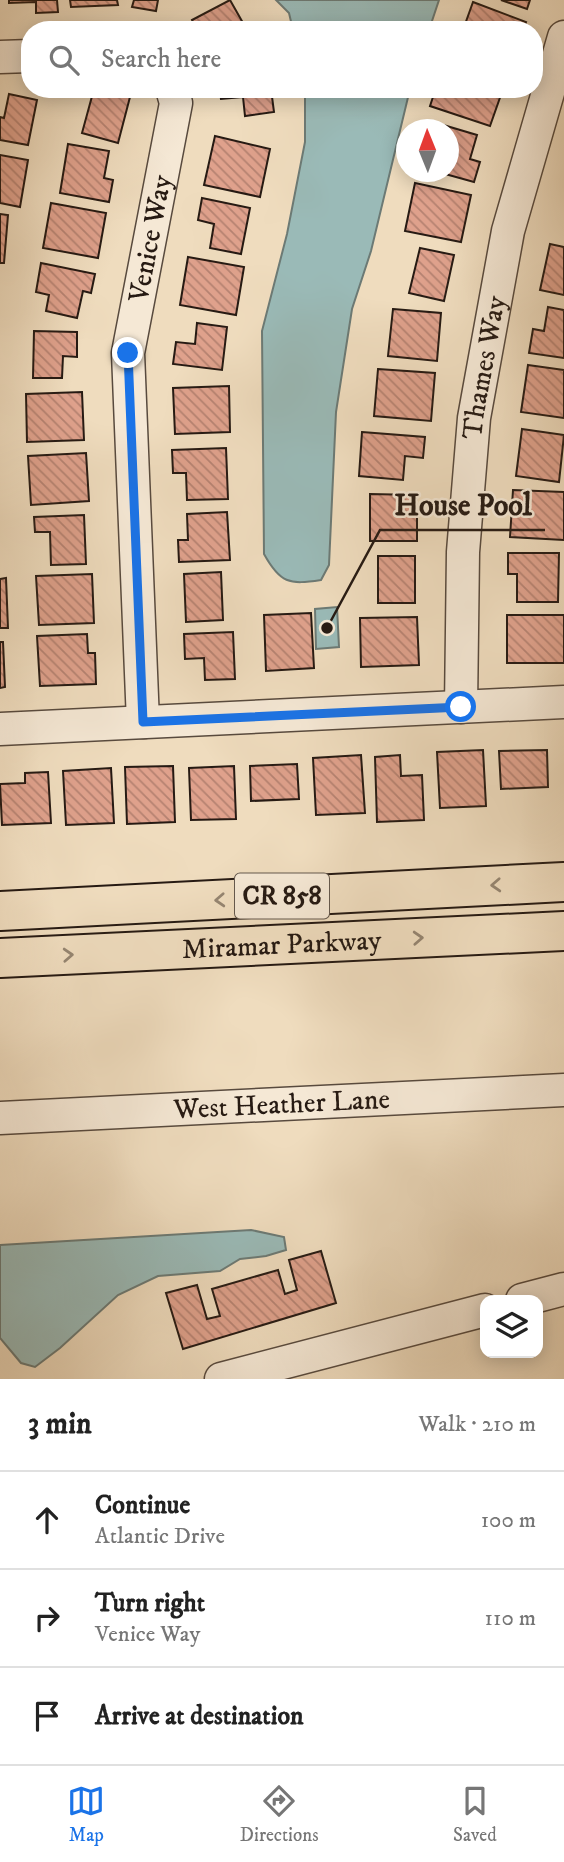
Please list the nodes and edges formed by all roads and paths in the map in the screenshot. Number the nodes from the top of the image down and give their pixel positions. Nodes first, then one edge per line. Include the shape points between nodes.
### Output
1 (564, 37) edge
2 (21, 56) edge
3 (0, 57) edge
4 (175, 98) edge
5 (564, 702) edge
6 (461, 707) junction
7 (143, 722) junction
8 (0, 729) edge
9 (564, 882) edge
10 (0, 911) edge
11 (564, 931) edge
12 (0, 958) edge
13 (564, 1090) edge
14 (0, 1118) edge
15 (564, 1289) edge
16 (541, 1295) edge
17 (480, 1311) edge
18 (221, 1379) edge

1 - 6 street, Thames Way via 508,231 474,418 464,552
2 - 3 street
4 - 7 street, Venice Way via 128,353
5 - 6 street
6 - 7 street
7 - 8 street
9 -> 10 main road, Miramar Parkway / CR 858
12 -> 11 main road, Miramar Parkway / CR 858
13 - 14 street, West Heather Lane
15 - 16 street
17 - 18 street

